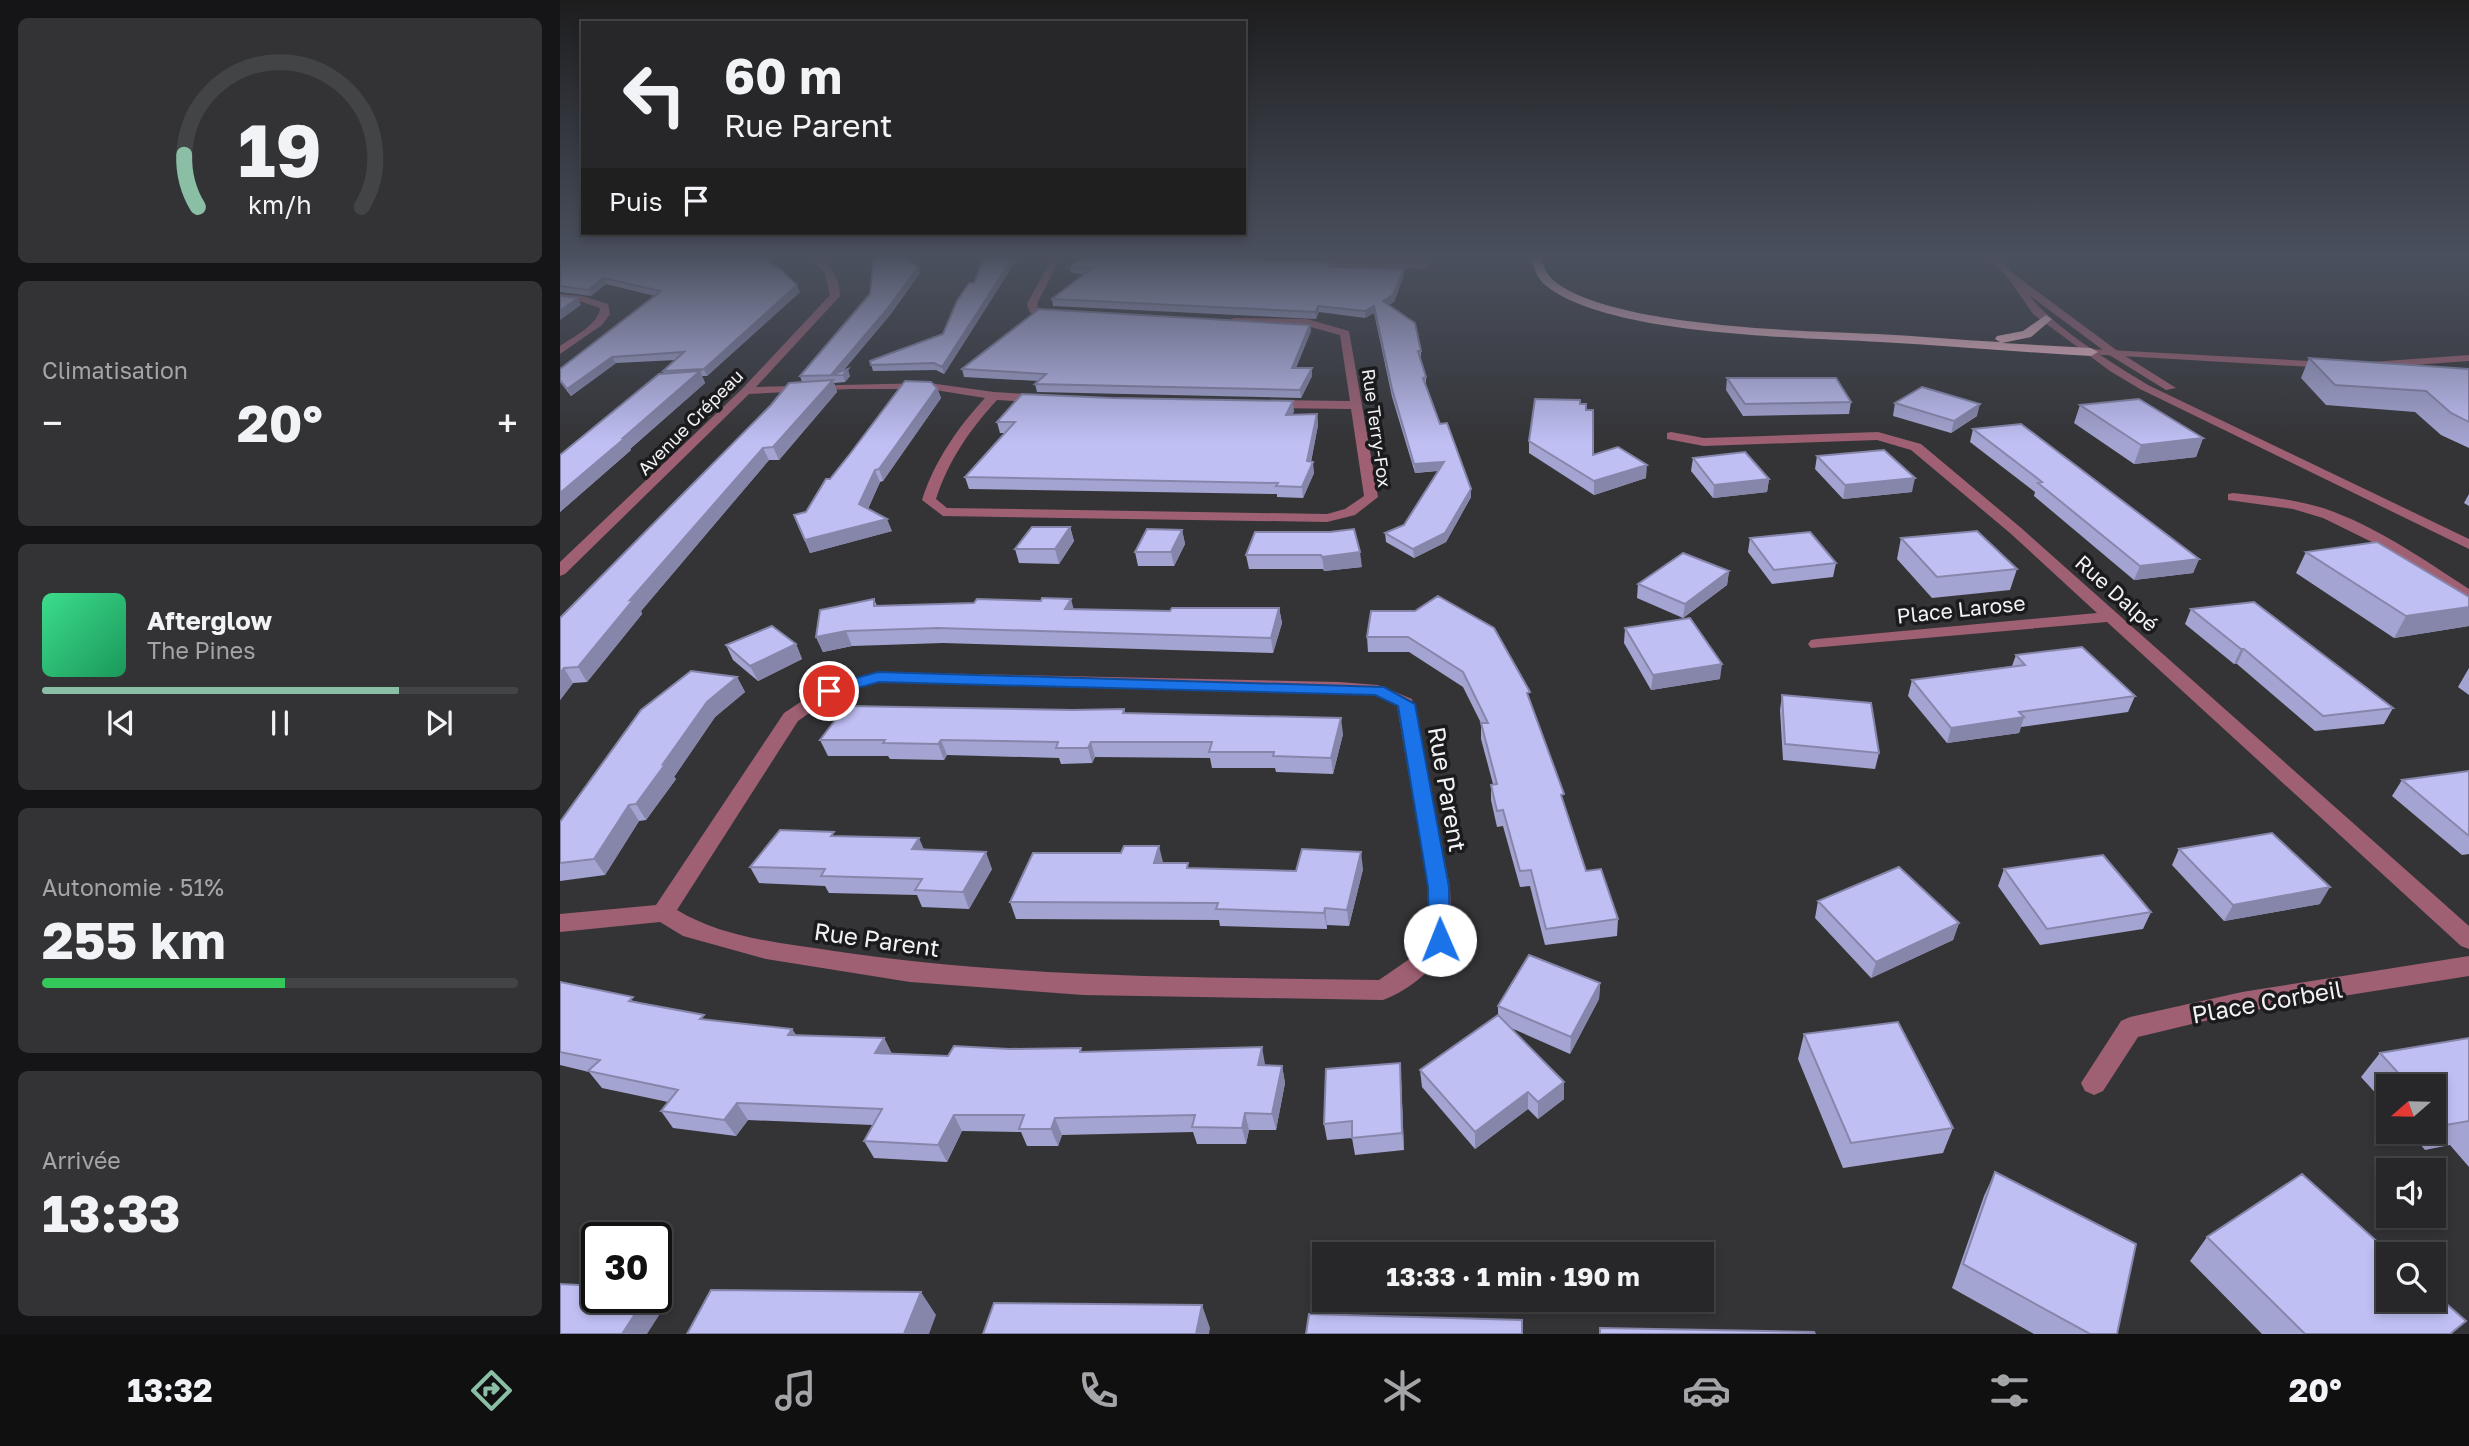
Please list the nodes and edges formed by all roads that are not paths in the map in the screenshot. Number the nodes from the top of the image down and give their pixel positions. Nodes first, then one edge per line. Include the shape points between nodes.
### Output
1 (602, 318) edge
2 (814, 318) edge
3 (1648, 318) edge
4 (2067, 318) edge
5 (2046, 319) joint
6 (1217, 320) edge
7 (1975, 345) junction
8 (560, 351) edge
9 (2091, 352) junction
10 (2115, 354) junction
11 (2469, 358) edge
12 (746, 391) junction
13 (994, 396) junction
14 (1051, 399) edge
15 (1260, 404) edge
16 (1355, 405) junction
17 (1671, 436) dead end
18 (2287, 458) junction
19 (2233, 497) dead end
20 (2469, 545) edge
21 (560, 571) edge
22 (2469, 596) edge
23 (2109, 617) junction
24 (1816, 644) dead end
25 (663, 913) junction
26 (560, 923) edge
27 (2469, 940) edge
28 (2469, 966) edge
29 (2094, 1083) dead end

1 - 8 street
2 - 12 street, Avenue Crépeau
3 - 7 highway via 1709,327
4 - 10 street
5 - 7 highway via 2027,334
5 - 9 street
6 - 16 street, Rue Terry-Fox via 1335,327 1345,333
7 - 9 highway
9 - 10 street
9 - 18 street via 2144,387
10 - 11 street via 2350,365
10 - 18 street
12 - 13 street via 885,385
12 - 21 street, Avenue Crépeau
13 - 14 street
13 - 16 street, Rue Terry-Fox via 933,483 929,500 943,512 1327,518 1350,512 1371,497
15 - 16 street
17 - 23 street, Rue Dalpé via 1704,442 1878,436 1916,447
18 - 20 street
19 - 22 street via 2327,514 2381,540
23 - 24 street, Place Larose
23 - 27 street, Rue Dalpé
25 - 25 street, Rue Parent via 691,930 766,950 910,972 1083,985 1383,990 1416,967 1440,940 1438,887 1406,704 1378,690 1339,687 878,677 829,691 790,717
25 - 26 street
28 - 29 street, Place Corbeil via 2242,1003 2130,1028

